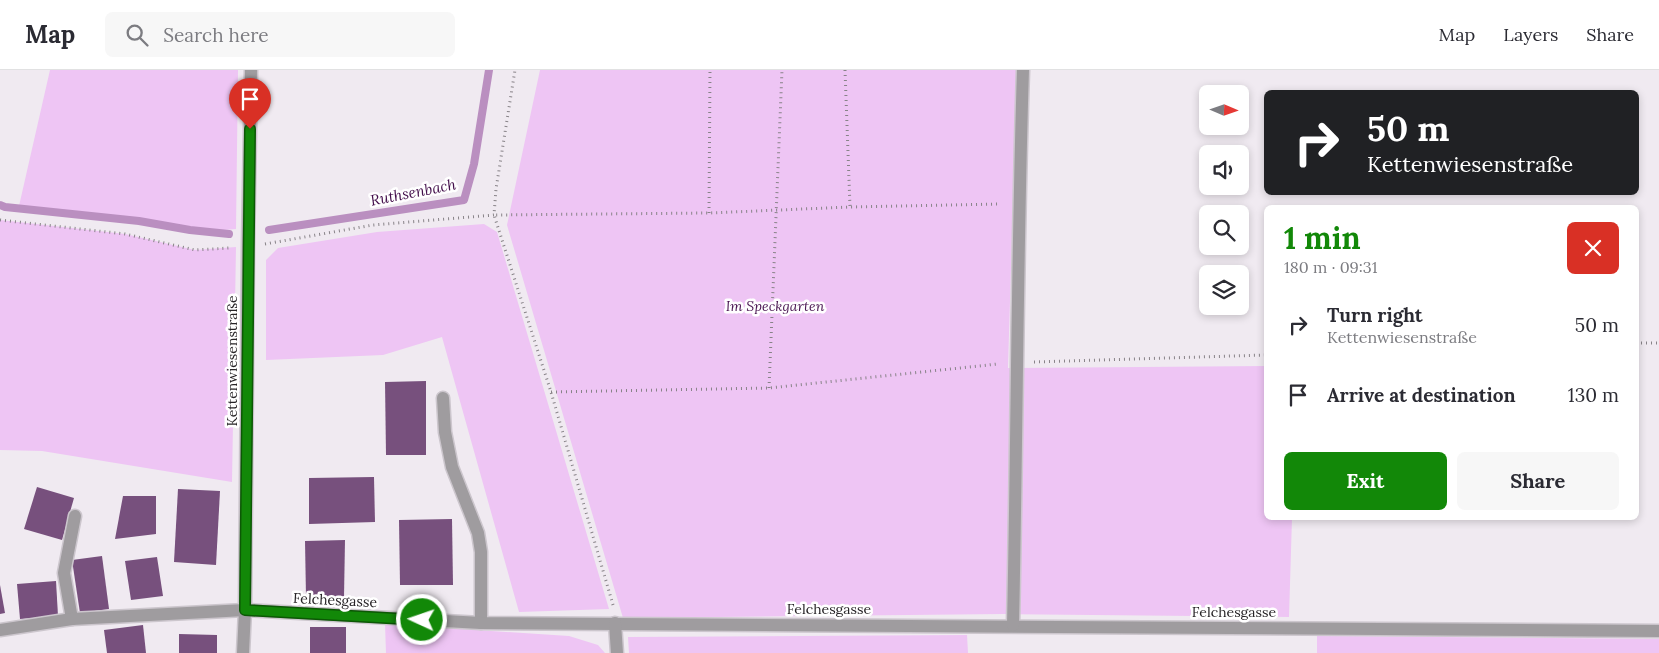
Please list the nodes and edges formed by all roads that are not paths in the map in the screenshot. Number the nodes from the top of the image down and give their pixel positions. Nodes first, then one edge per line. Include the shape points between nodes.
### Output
1 (251, 70) edge
2 (1023, 70) edge
3 (443, 398) dead end
4 (76, 516) dead end
5 (245, 610) junction
6 (72, 620) junction
7 (481, 622) junction
8 (615, 623) junction
9 (1013, 625) junction
10 (0, 630) edge
11 (1659, 630) edge
12 (243, 653) edge
13 (617, 653) edge

1 - 5 street, Kettenwiesenstraße
2 - 9 street via 1018,204
3 - 7 street via 452,467 478,534
4 - 6 street via 64,573
5 - 6 street, Felchesgasse
5 - 7 street, Felchesgasse
5 - 12 street, Kettenwiesenstraße
6 - 10 street, Felchesgasse
7 - 8 street, Felchesgasse
8 - 9 street, Felchesgasse
8 - 13 street
9 - 11 street, Felchesgasse

